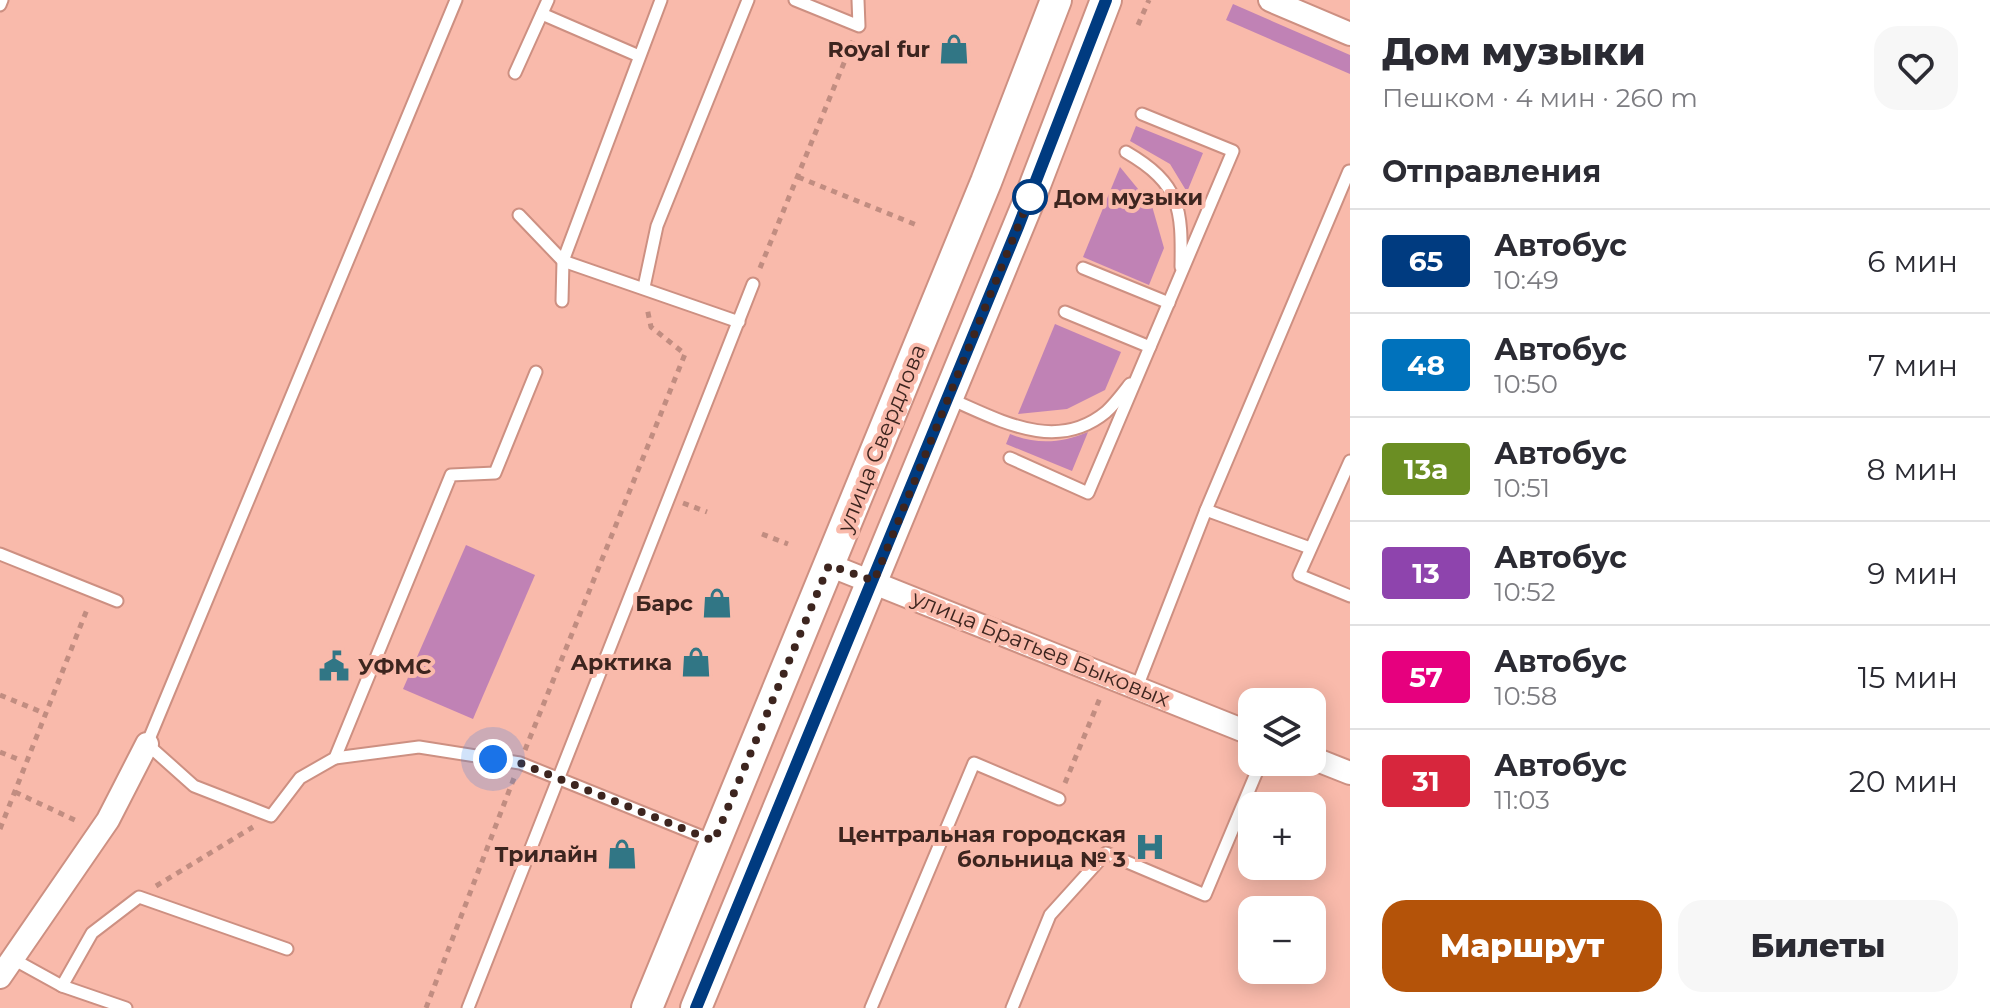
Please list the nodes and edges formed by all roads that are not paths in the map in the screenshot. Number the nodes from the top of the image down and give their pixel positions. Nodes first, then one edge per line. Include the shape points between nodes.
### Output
1 (456, 0) edge
2 (548, 0) edge
3 (661, 0) edge
4 (748, 0) edge
5 (795, 0) edge
6 (858, 0) edge
7 (1056, 0) edge
8 (1106, 0) edge
9 (1274, 1) edge
10 (542, 14) junction
11 (1350, 34) edge
12 (639, 56) junction
13 (515, 73) dead end
14 (1142, 114) dead end
15 (1126, 152) dead end
16 (1349, 171) edge
17 (519, 215) dead end
18 (563, 261) junction
19 (1083, 268) dead end
20 (1181, 276) junction
21 (753, 284) road end
22 (644, 287) junction
23 (562, 301) dead end
24 (1169, 303) junction
25 (1065, 312) dead end
26 (739, 322) junction
27 (1150, 347) junction
28 (536, 372) dead end
29 (1139, 374) junction
30 (948, 397) junction
31 (1010, 458) dead end
32 (1350, 461) edge
33 (1206, 510) junction
34 (1310, 548) junction
35 (0, 554) edge
36 (829, 565) junction
37 (874, 581) junction
38 (1350, 596) edge
39 (117, 601) dead end
40 (1137, 687) junction
41 (1238, 728) edge
42 (147, 744) junction
43 (335, 758) junction
44 (1326, 764) edge
45 (1350, 773) edge
46 (1255, 776) edge
47 (560, 781) junction
48 (1059, 799) road end
49 (714, 841) junction
50 (287, 949) dead end
51 (6, 968) edge
52 (62, 986) junction
53 (126, 1008) edge
54 (468, 1008) edge
55 (647, 1008) edge
56 (696, 1008) edge
57 (871, 1008) edge
58 (1012, 1008) edge

1 - 42 lane
2 - 10 lane
3 - 12 lane
4 - 22 lane via 657,226
5 - 6 lane via 859,26
7 - 36 main road, улица Свердлова
8 - 30 main road, улица Свердлова
9 - 11 street
10 - 12 lane
10 - 13 lane
12 - 18 lane
14 - 20 lane via 1233,151
15 - 20 lane via 1164,180 1182,213
16 - 33 lane
17 - 18 lane
18 - 22 lane
18 - 23 lane
19 - 24 lane
20 - 24 lane
21 - 26 lane
22 - 26 lane
24 - 27 lane
25 - 27 lane
26 - 47 lane
27 - 29 lane
28 - 43 lane via 495,473 451,475
29 - 30 lane via 1105,413 1065,432 1029,432
29 - 31 lane via 1088,493
30 - 37 main road, улица Свердлова
32 - 34 lane
33 - 34 lane
33 - 40 lane
34 - 38 lane via 1299,575
35 - 39 lane
36 - 37 street, улица Братьев Быковых
36 - 49 main road, улица Свердлова
37 - 40 street, улица Братьев Быковых
37 - 56 main road, улица Свердлова
40 - 41 street, улица Братьев Быковых
42 - 43 lane via 194,786 271,816 300,778
42 - 51 street via 99,832
43 - 47 lane via 419,747 520,763
44 - 45 street
46 - 58 lane via 1205,895 1106,853 1050,915
47 - 49 lane
47 - 54 lane
48 - 57 lane via 974,763
49 - 55 main road, улица Свердлова
50 - 52 lane via 139,897 92,933
51 - 52 lane
52 - 53 lane

